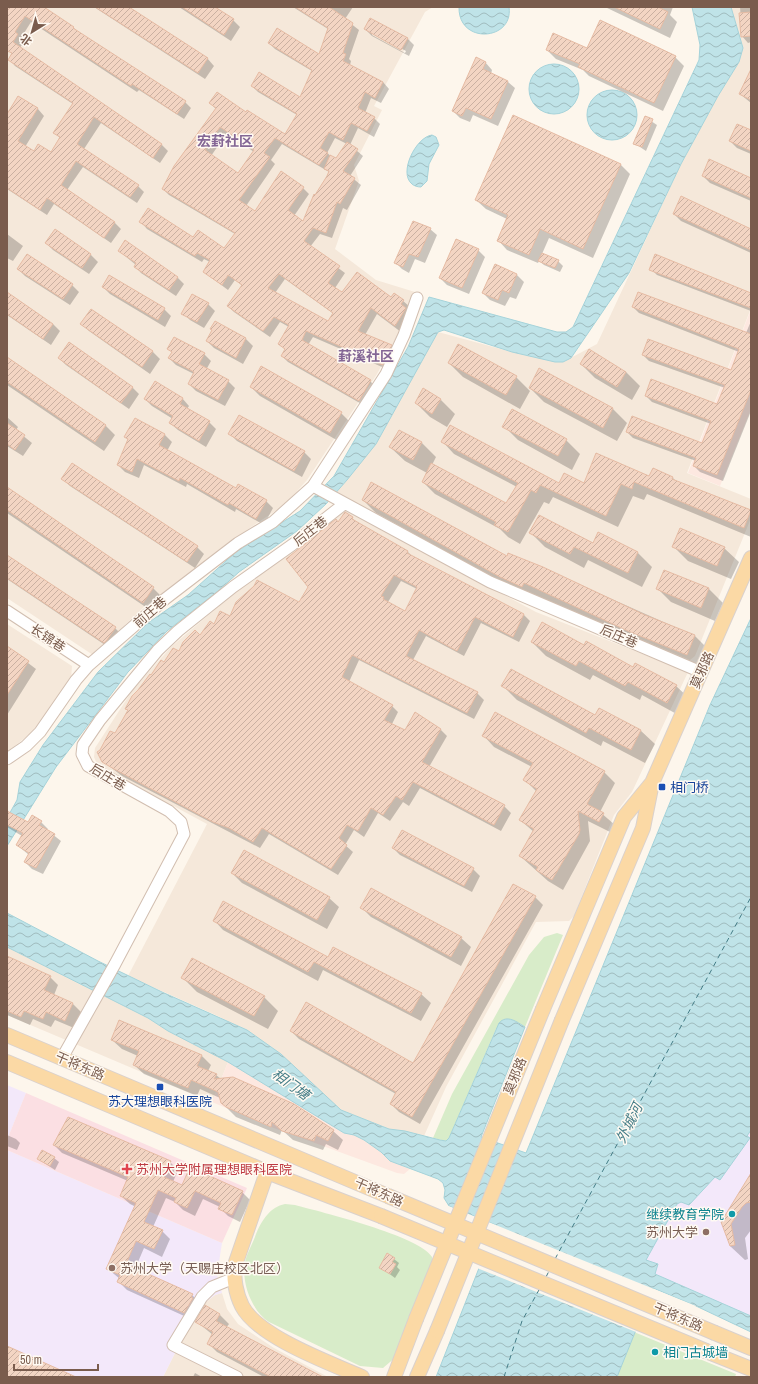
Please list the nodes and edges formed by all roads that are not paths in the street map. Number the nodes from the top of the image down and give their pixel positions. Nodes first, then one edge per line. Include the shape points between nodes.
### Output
1 (417, 298) dead end
2 (313, 486) junction
3 (340, 503) junction
4 (751, 558) edge
5 (7, 611) edge
6 (89, 665) junction
7 (701, 672) junction
8 (7, 759) edge
9 (652, 783) junction
10 (7, 1035) edge
11 (62, 1058) junction
12 (7, 1062) edge
13 (267, 1172) junction
14 (234, 1278) junction
15 (751, 1348) edge
16 (751, 1369) edge
17 (237, 1377) edge
18 (362, 1377) edge
19 (394, 1377) edge
20 (417, 1377) edge

1 - 2 street, 前庄巷 via 386,374
2 - 3 street, 后庄巷
2 - 6 street, 前庄巷 via 273,522 238,543 165,599
3 - 7 street, 后庄巷 via 490,582
3 - 11 street, 后庄巷 via 292,545 233,587 178,631 136,676 83,745 82,754 88,766 168,811 184,828 182,841
4 - 7 main road, 莫邪路
5 - 6 street, 长锦巷
6 - 8 street, 前庄巷 via 40,732
7 - 9 main road, 莫邪路
9 - 19 main road, 莫邪路, bridge via 624,817
9 - 20 main road, 莫邪路, bridge via 643,828
10 - 11 main road, 干将东路
11 - 15 main road, 干将东路, bridge
12 - 13 main road, 干将东路
13 - 14 main road via 236,1257
13 - 16 main road, 干将东路, bridge via 381,1216
14 - 17 street via 212,1287 202,1297 173,1345
14 - 18 main road via 242,1306 260,1326 293,1345

